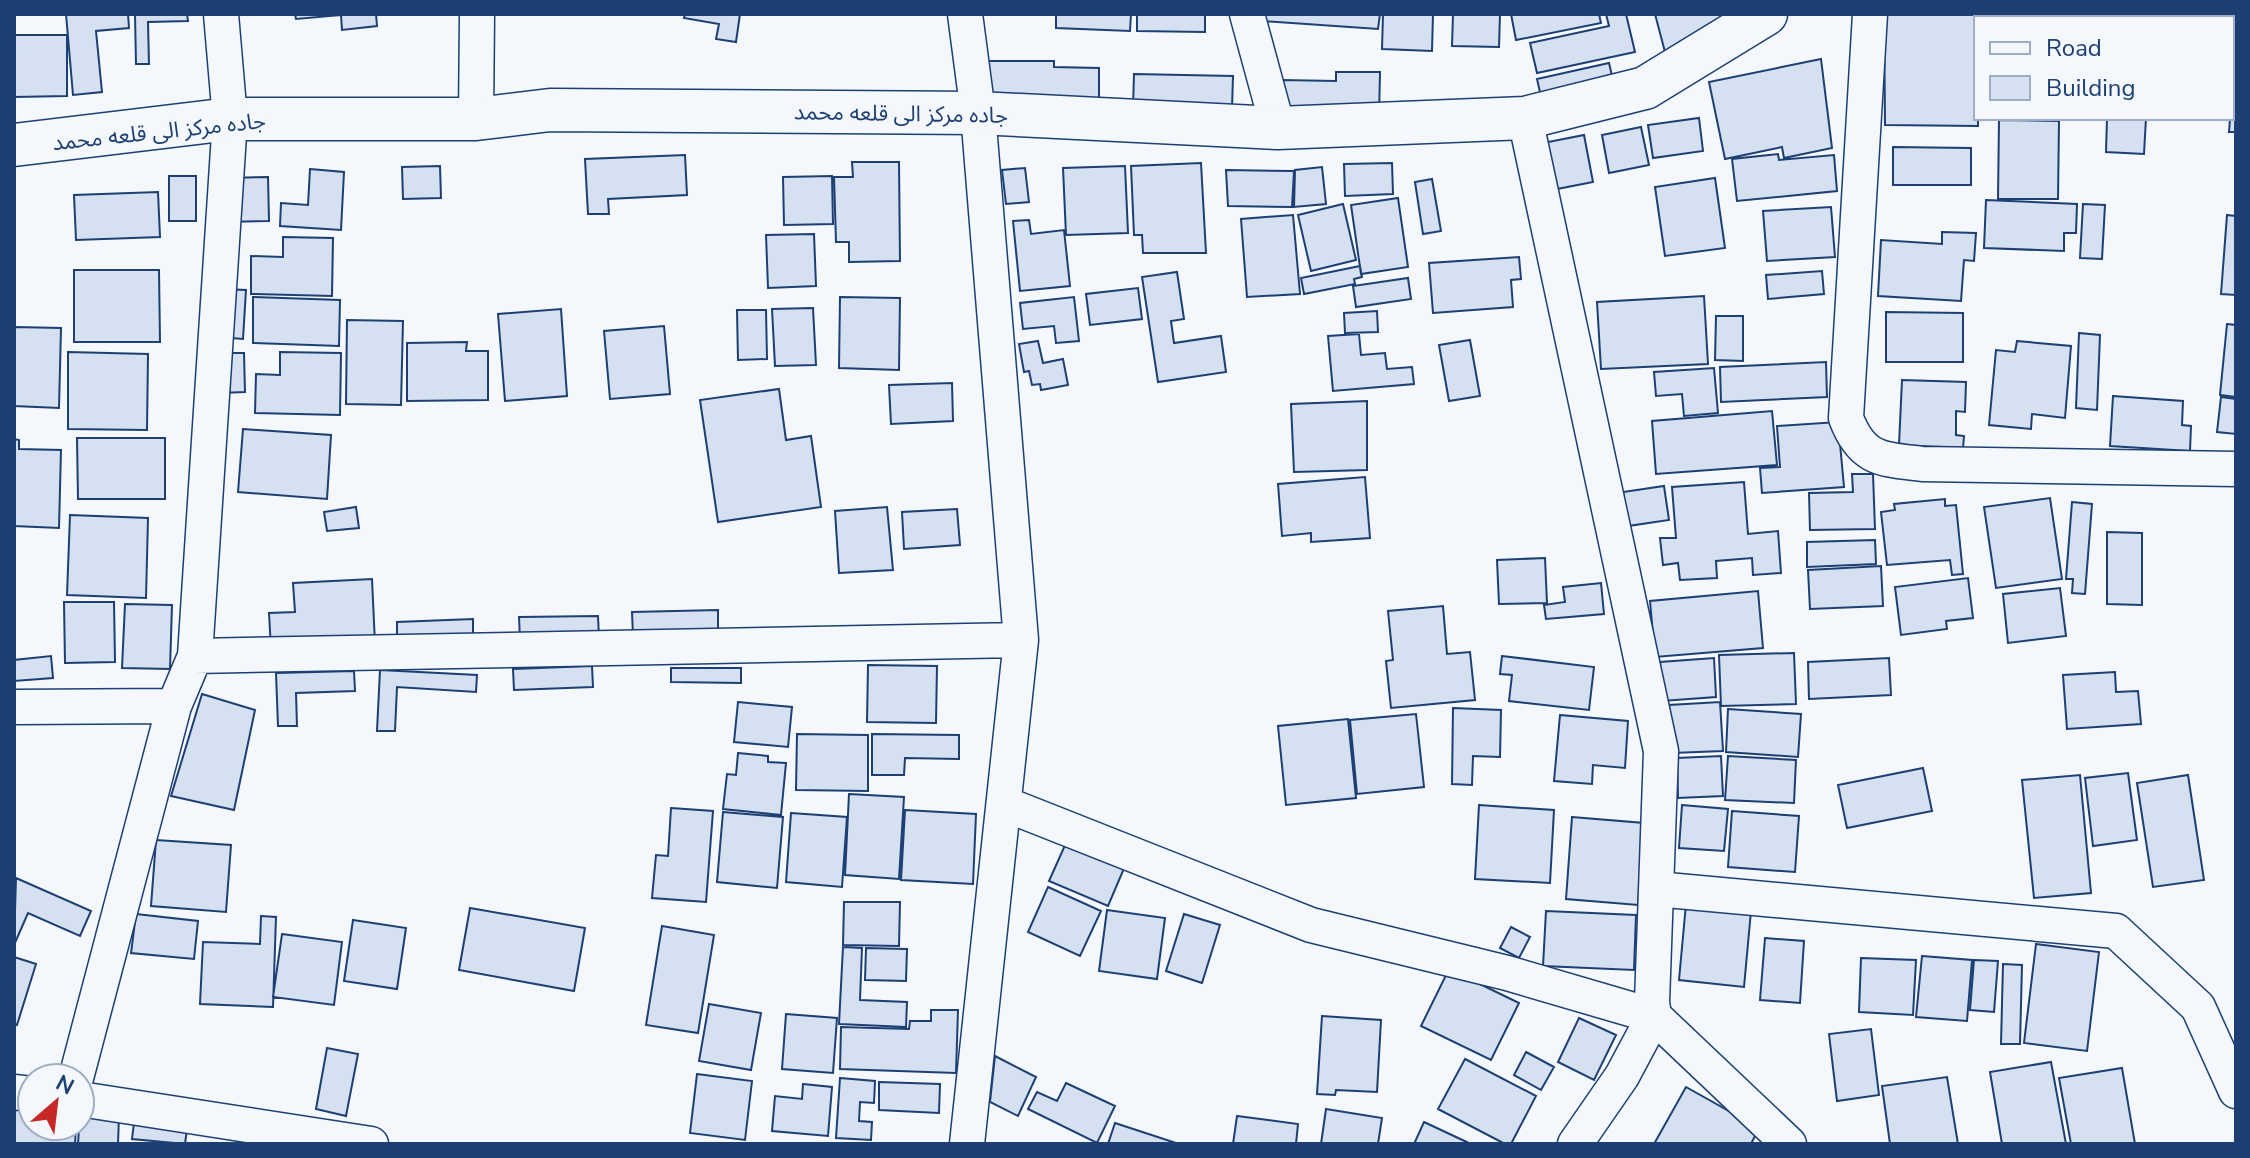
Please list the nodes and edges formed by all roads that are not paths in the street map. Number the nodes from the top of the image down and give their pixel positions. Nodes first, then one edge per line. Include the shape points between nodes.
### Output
1 (221, 14) edge
2 (477, 14) edge
3 (965, 14) edge
4 (1247, 14) edge
5 (1766, 14) edge
6 (1870, 14) edge
7 (978, 113) junction
8 (1525, 118) junction
9 (230, 119) junction
10 (476, 119) junction
11 (1278, 128) junction
12 (14, 145) edge
13 (2236, 469) edge
14 (1021, 640) junction
15 (195, 656) junction
16 (174, 706) junction
17 (14, 707) edge
18 (1005, 804) junction
19 (1656, 889) junction
20 (1654, 1016) junction
21 (80, 1062) edge
22 (2236, 1091) edge
23 (96, 1101) edge
24 (371, 1144) edge
25 (967, 1144) edge
26 (1575, 1144) edge
27 (1789, 1144) edge

1 - 9 street
2 - 10 street
3 - 7 street
4 - 11 street
5 - 8 street, جاده مرکز الی قلعه محمد via 1645,88
6 - 13 street via 1846,418 1853,437 1871,455 1922,464
7 - 10 street, جاده مرکز الی قلعه محمد via 550,110
7 - 11 street, جاده مرکز الی قلعه محمد
7 - 14 street
8 - 11 street, جاده مرکز الی قلعه محمد
8 - 19 street via 1661,751
9 - 10 street, جاده مرکز الی قلعه محمد
9 - 12 street, جاده مرکز الی قلعه محمد
9 - 15 street
14 - 15 street
14 - 18 street
15 - 16 street
16 - 17 street
16 - 21 street
18 - 20 street via 1311,925
18 - 25 street
19 - 20 street
19 - 22 street via 2116,931 2198,1007
20 - 26 street via 1622,1076
20 - 27 street
23 - 24 street

